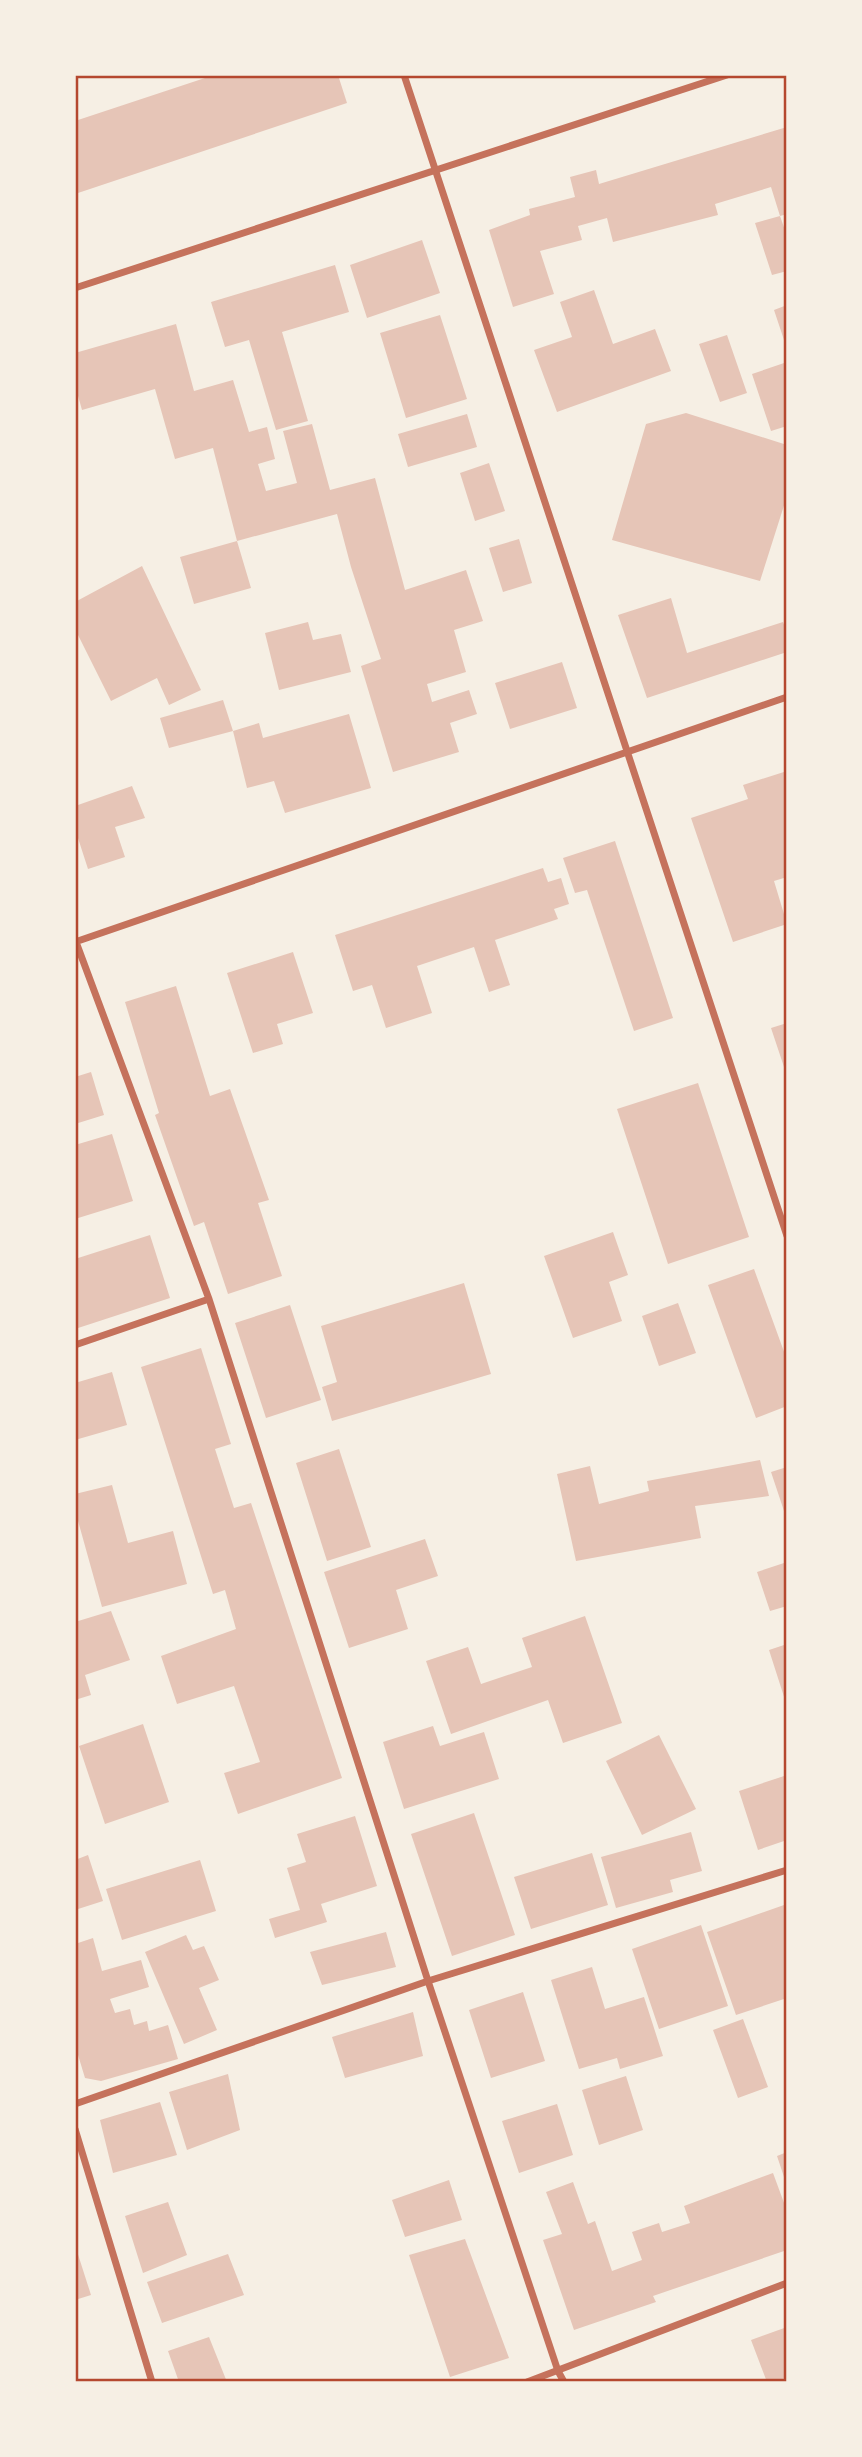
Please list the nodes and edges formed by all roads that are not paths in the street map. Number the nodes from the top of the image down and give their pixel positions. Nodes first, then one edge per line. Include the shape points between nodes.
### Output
1 (404, 75) edge
2 (727, 75) edge
3 (435, 171) junction
4 (75, 288) edge
5 (787, 698) edge
6 (628, 752) junction
7 (76, 942) edge
8 (787, 1236) edge
9 (209, 1299) junction
10 (75, 1345) edge
11 (787, 1870) edge
12 (428, 1982) junction
13 (75, 2104) edge
14 (75, 2129) edge
15 (787, 2283) edge
16 (558, 2371) junction
17 (152, 2382) edge
18 (527, 2382) edge
19 (564, 2382) edge

1 - 3 street
2 - 3 street
3 - 4 street
3 - 6 street
5 - 6 street
6 - 7 street
6 - 8 street
7 - 9 street
9 - 10 street
9 - 12 street
11 - 12 street
12 - 13 street
12 - 16 street
14 - 17 street
15 - 16 street
16 - 18 street
16 - 19 street

